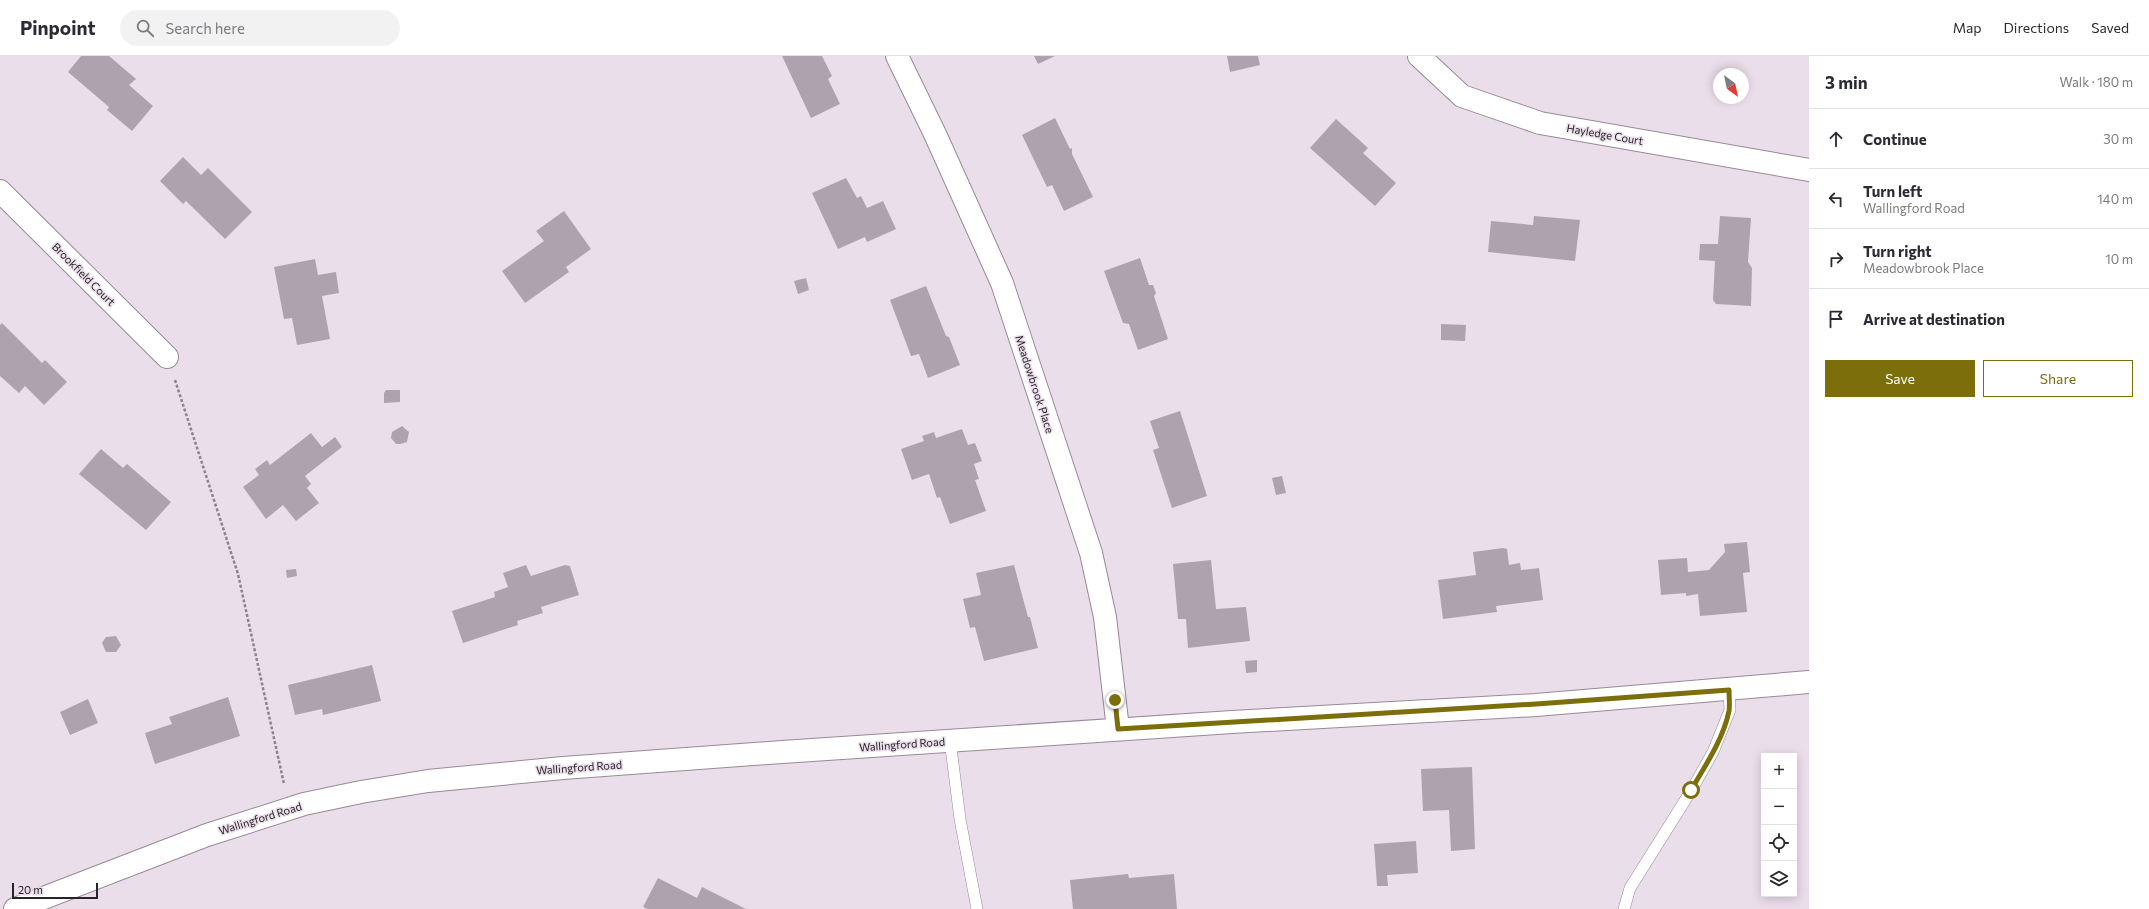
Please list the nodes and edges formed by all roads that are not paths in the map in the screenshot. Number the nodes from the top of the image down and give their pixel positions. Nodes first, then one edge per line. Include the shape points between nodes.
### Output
1 (897, 56) edge
2 (1419, 56) edge
3 (1809, 170) edge
4 (0, 191) edge
5 (168, 357) road end
6 (1809, 682) edge
7 (1729, 690) junction
8 (1118, 729) junction
9 (950, 740) junction
10 (42, 904) edge
11 (14, 909) edge
12 (977, 909) edge
13 (1624, 909) edge

1 - 8 street, Meadowbrook Place via 1002,282 1091,553 1105,617
2 - 3 street, Hayledge Court via 1462,96 1540,123
4 - 5 street, Brookfield Court
6 - 7 street, Wallingford Road
7 - 8 street, Wallingford Road via 1528,705
7 - 13 lane via 1730,710 1713,752 1630,888
8 - 9 street, Wallingford Road
9 - 10 street, Wallingford Road via 474,776 360,792 289,809 207,835
9 - 12 lane via 960,819
10 - 11 street, Wallingford Road

